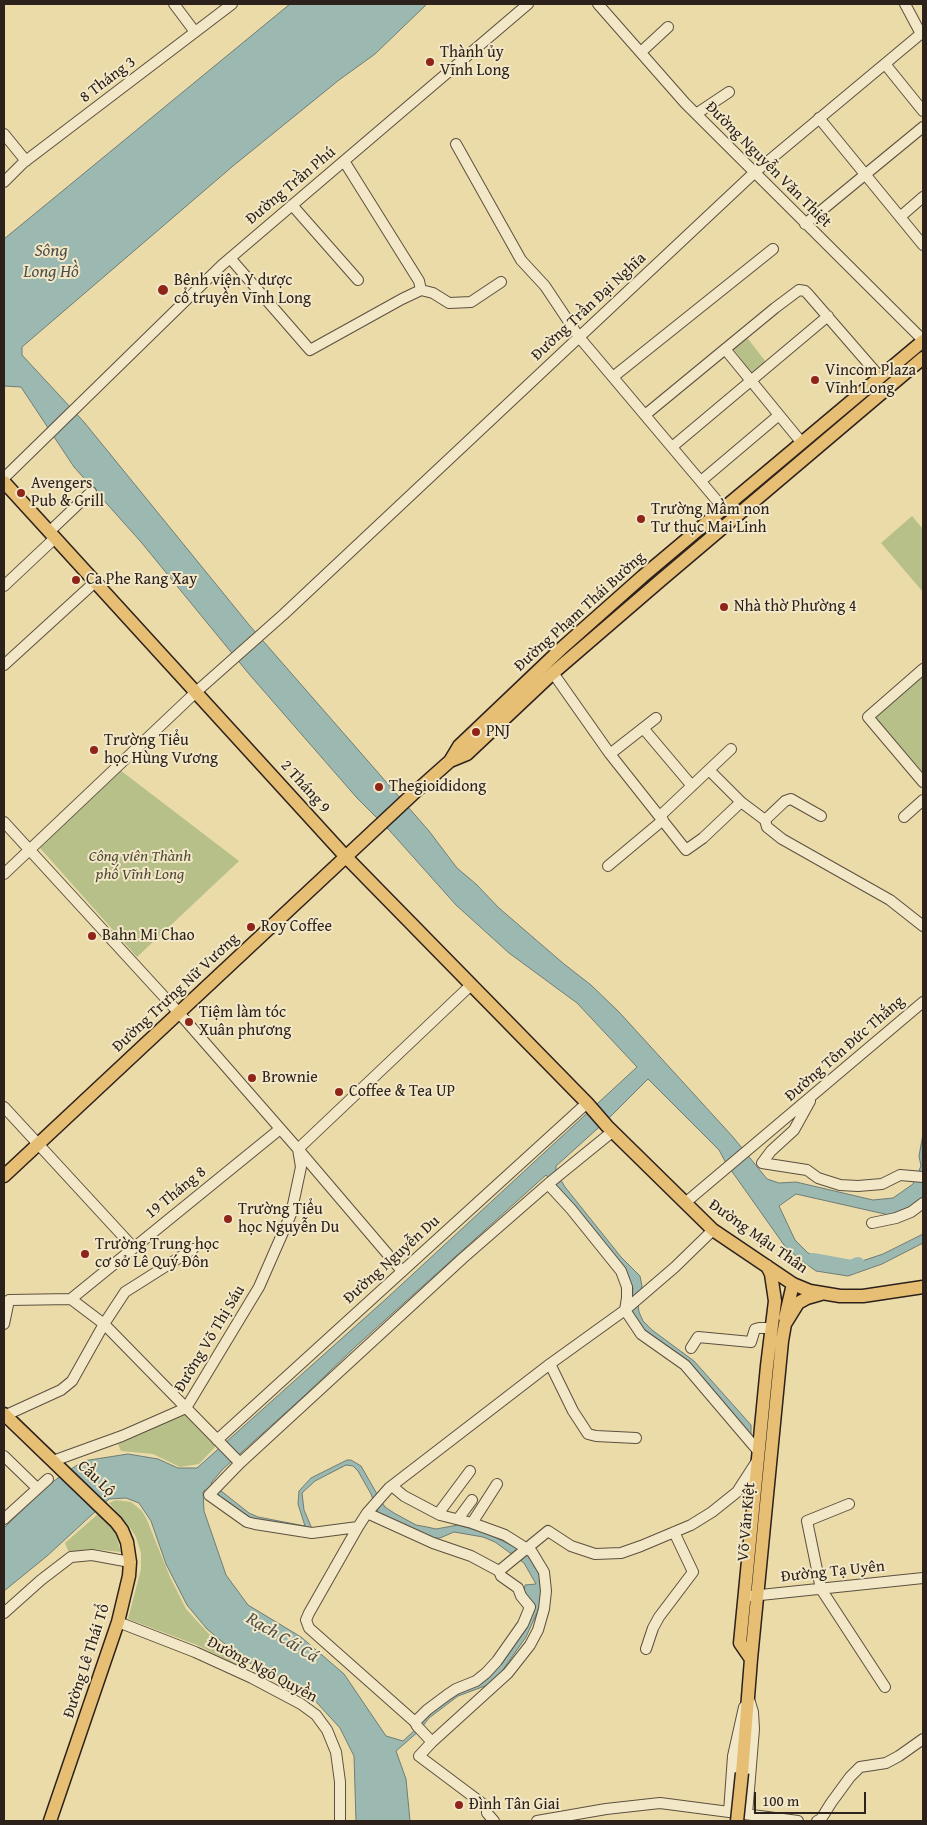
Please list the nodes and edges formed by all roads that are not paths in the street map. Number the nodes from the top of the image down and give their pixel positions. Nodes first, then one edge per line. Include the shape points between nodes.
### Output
1 (174, 4) edge
2 (232, 4) edge
3 (528, 4) edge
4 (598, 4) edge
5 (905, 4) edge
6 (668, 27) dead end
7 (195, 32) junction
8 (922, 33) edge
9 (641, 52) junction
10 (885, 64) junction
11 (729, 92) dead end
12 (923, 109) edge
13 (696, 114) junction
14 (820, 118) junction
15 (923, 127) edge
16 (4, 134) edge
17 (456, 144) dead end
18 (26, 161) junction
19 (344, 161) junction
20 (754, 173) junction
21 (865, 174) junction
22 (4, 182) edge
23 (923, 197) edge
24 (292, 206) junction
25 (900, 217) junction
26 (805, 224) junction
27 (923, 245) edge
28 (773, 249) dead end
29 (230, 258) junction
30 (358, 280) dead end
31 (501, 282) dead end
32 (421, 290) junction
33 (828, 316) junction
34 (579, 337) junction
35 (923, 341) edge
36 (724, 349) junction
37 (923, 358) edge
38 (880, 377) junction
39 (613, 378) junction
40 (751, 381) junction
41 (645, 415) junction
42 (779, 415) junction
43 (802, 443) junction
44 (672, 448) junction
45 (4, 478) edge
46 (701, 481) junction
47 (4, 482) edge
48 (759, 487) junction
49 (91, 492) dead end
50 (724, 509) junction
51 (52, 535) junction
52 (95, 582) junction
53 (4, 586) edge
54 (4, 665) edge
55 (549, 668) junction
56 (923, 669) edge
57 (200, 688) junction
58 (656, 718) dead end
59 (643, 728) junction
60 (732, 749) dead end
61 (610, 754) junction
62 (709, 770) junction
63 (923, 782) edge
64 (692, 786) junction
65 (923, 800) edge
66 (741, 802) junction
67 (821, 816) dead end
68 (662, 818) junction
69 (904, 818) dead end
70 (765, 820) junction
71 (4, 822) edge
72 (370, 834) joint
73 (30, 851) junction
74 (346, 856) junction
75 (608, 866) dead end
76 (4, 874) edge
77 (923, 926) edge
78 (471, 985) junction
79 (923, 1002) edge
80 (179, 1013) junction
81 (813, 1096) junction
82 (588, 1105) junction
83 (4, 1107) edge
84 (280, 1128) junction
85 (610, 1129) junction
86 (38, 1144) junction
87 (298, 1149) junction
88 (4, 1176) edge
89 (923, 1177) edge
90 (548, 1184) junction
91 (685, 1203) junction
92 (923, 1203) edge
93 (872, 1223) dead end
94 (713, 1230) junction
95 (133, 1247) junction
96 (193, 1248) dead end
97 (766, 1265) junction
98 (402, 1272) junction
99 (793, 1284) junction
100 (923, 1287) edge
101 (821, 1294) junction
102 (6, 1298) edge
103 (775, 1298) junction
104 (71, 1299) junction
105 (627, 1308) junction
106 (4, 1324) edge
107 (104, 1324) junction
108 (777, 1325) junction
109 (691, 1348) dead end
110 (550, 1364) junction
111 (186, 1408) junction
112 (4, 1415) edge
113 (636, 1438) dead end
114 (218, 1441) junction
115 (759, 1455) junction
116 (4, 1456) edge
117 (238, 1461) junction
118 (57, 1465) junction
119 (470, 1471) dead end
120 (48, 1479) dead end
121 (498, 1484) dead end
122 (392, 1486) junction
123 (38, 1488) junction
124 (472, 1500) dead end
125 (849, 1504) dead end
126 (368, 1512) junction
127 (108, 1513) joint
128 (438, 1514) junction
129 (4, 1519) edge
130 (458, 1519) junction
131 (472, 1523) junction
132 (358, 1527) junction
133 (674, 1532) junction
134 (524, 1550) junction
135 (130, 1562) junction
136 (502, 1568) junction
137 (923, 1578) edge
138 (821, 1589) junction
139 (751, 1596) junction
140 (4, 1613) edge
141 (118, 1622) junction
142 (646, 1649) dead end
143 (751, 1659) junction
144 (885, 1687) dead end
145 (748, 1696) junction
146 (418, 1726) junction
147 (923, 1739) edge
148 (432, 1742) junction
149 (738, 1816) edge
150 (50, 1821) edge
151 (340, 1821) edge
152 (494, 1821) edge
153 (537, 1821) edge
154 (798, 1821) edge
155 (817, 1821) edge

1 - 7 street
2 - 7 street, 8 Tháng 3
3 - 19 street, Đường Trần Phú
4 - 9 street, Đường Nguyễn Văn Thiệt
5 - 8 street
6 - 9 street
7 - 18 street, 8 Tháng 3
8 - 10 street, Đường Trần Đại Nghĩa
9 - 13 street, Đường Nguyễn Văn Thiệt
10 - 12 street
10 - 14 street, Đường Trần Đại Nghĩa
11 - 13 street
13 - 20 street, Đường Nguyễn Văn Thiệt
14 - 20 street, Đường Trần Đại Nghĩa
14 - 21 street
15 - 21 street
16 - 18 street
17 - 34 street via 521,260 545,286
18 - 22 street, 8 Tháng 3
19 - 24 street, Đường Trần Phú
19 - 32 street via 419,281
20 - 26 street, Đường Nguyễn Văn Thiệt
20 - 34 street, Đường Trần Đại Nghĩa
21 - 25 street
21 - 26 street
23 - 25 street
24 - 29 street, Đường Trần Phú
24 - 30 street
25 - 27 street
26 - 35 street, Đường Nguyễn Văn Thiệt
28 - 39 street
29 - 32 street via 310,350
29 - 45 street, Đường Trần Phú
31 - 32 street via 471,302 449,303
33 - 36 street via 806,292 797,291
33 - 38 street
33 - 40 street
34 - 39 street
34 - 57 street, Đường Trần Đại Nghĩa via 284,614
35 - 38 main road, Đường Phạm Thái Bường
36 - 40 street
36 - 41 street
37 - 48 main road, Đường Phạm Thái Bường
38 - 43 main road, Đường Phạm Thái Bường
39 - 41 street
40 - 42 street
40 - 44 street
41 - 44 street
42 - 43 street
42 - 46 street
43 - 48 main road, Đường Phạm Thái Bường
44 - 46 street
46 - 50 street
47 - 51 main road, 2 Tháng 9
48 - 50 main road, Đường Phạm Thái Bường
48 - 55 main road, Đường Phạm Thái Bường
49 - 51 street
50 - 55 main road, Đường Phạm Thái Bường via 643,576
51 - 52 main road, 2 Tháng 9
51 - 53 street
52 - 54 street
52 - 57 main road, 2 Tháng 9
55 - 61 street
55 - 72 main road, Đường Phạm Thái Bường via 467,754 450,762
56 - 63 street via 868,717
57 - 73 street, Đường Trần Đại Nghĩa
57 - 74 main road, 2 Tháng 9
58 - 59 street
59 - 61 street
59 - 64 street
60 - 62 street
61 - 68 street
62 - 64 street
62 - 66 street
64 - 68 street
65 - 69 street
66 - 68 street via 686,850
66 - 70 street
67 - 70 street via 791,799
68 - 75 street
70 - 77 street via 767,827 782,839 890,900
71 - 73 street
72 - 74 main road, Đường Trưng Nữ Vương
73 - 76 street, Đường Trần Đại Nghĩa
73 - 80 street
74 - 78 main road, 2 Tháng 9
74 - 80 main road, Đường Trưng Nữ Vương
78 - 82 main road, 2 Tháng 9
78 - 87 street
79 - 81 street, Đường Tôn Đức Thắng
80 - 84 street
80 - 86 main road, Đường Trưng Nữ Vương
81 - 89 street via 794,1130 762,1163 807,1170 818,1178 840,1185 882,1184 900,1175
81 - 91 street, Đường Tôn Đức Thắng
82 - 85 main road, Đường Mậu Thân
82 - 98 street, Đường Nguyễn Du
83 - 86 street
84 - 87 street
84 - 95 street, 19 Tháng 8
85 - 90 street
85 - 91 main road, Đường Mậu Thân
86 - 88 main road, Đường Trưng Nữ Vương
86 - 95 street
87 - 98 street
87 - 111 street, Đường Võ Thị Sáu via 301,1167 291,1214 259,1287
90 - 105 street via 621,1271 627,1287
90 - 117 street
91 - 94 main road, Đường Mậu Thân
92 - 93 street via 911,1212
94 - 97 main road, Đường Mậu Thân
94 - 105 street
95 - 104 street, 19 Tháng 8
96 - 107 street via 125,1292
97 - 99 main road, Đường Mậu Thân
97 - 103 main road, Võ Văn Kiệt
98 - 114 street, Đường Nguyễn Du
99 - 101 main road, Đường Mậu Thân
99 - 103 main road
99 - 108 main road
100 - 101 main road, Đường Mậu Thân via 863,1296
101 - 108 main road, Võ Văn Kiệt via 798,1303
102 - 104 street
102 - 106 street
103 - 108 main road, Võ Văn Kiệt
104 - 107 street
105 - 110 street
105 - 115 street via 641,1334 685,1365
107 - 111 street
107 - 112 street via 72,1381 61,1390
108 - 109 street via 755,1330 750,1342 698,1337
108 - 115 main road, Võ Văn Kiệt
108 - 139 main road, Võ Văn Kiệt via 770,1458
110 - 113 street via 588,1434
110 - 122 street
111 - 114 street
111 - 118 street, Đường Võ Thị Sáu
112 - 118 main road, Cầu Lộ
114 - 117 street
115 - 133 street via 737,1492 712,1512
115 - 139 main road, Võ Văn Kiệt
116 - 123 street
117 - 132 street via 210,1495 248,1522 312,1533
118 - 127 main road, Cầu Lộ
119 - 128 street
120 - 123 street
121 - 131 street
122 - 126 street
122 - 128 street
123 - 129 street
124 - 130 street
125 - 138 street via 807,1521
126 - 132 street
126 - 136 street via 433,1543
127 - 135 main road, Đường Lê Thái Tổ via 122,1530
128 - 130 street
130 - 131 street
131 - 134 street via 505,1535
132 - 146 street via 306,1620 313,1634
133 - 134 street via 621,1553 595,1554 564,1543 548,1531
133 - 142 street via 693,1572 659,1617
134 - 136 street
134 - 148 street via 532,1552 544,1572 546,1591 538,1630 508,1673
135 - 140 street via 92,1555 71,1557
135 - 141 main road, Đường Lê Thái Tổ
136 - 146 street via 501,1576 518,1588 530,1607 523,1624 486,1673 446,1695 427,1710
137 - 138 street, Đường Tạ Uyên
138 - 139 street, Đường Tạ Uyên
138 - 144 street
139 - 143 main road, Võ Văn Kiệt
139 - 143 main road, Võ Văn Kiệt via 740,1643
141 - 150 main road, Đường Lê Thái Tổ
141 - 151 street, Đường Ngô Quyền via 244,1674 316,1715 327,1730 336,1752
143 - 145 main road, Võ Văn Kiệt
145 - 149 main road, Võ Văn Kiệt, bridge
145 - 149 street via 741,1714 734,1756
145 - 149 street via 754,1729
146 - 148 street
147 - 155 street via 886,1762 860,1767
148 - 152 street via 419,1756 487,1807
149 - 153 street via 660,1804
149 - 154 street

